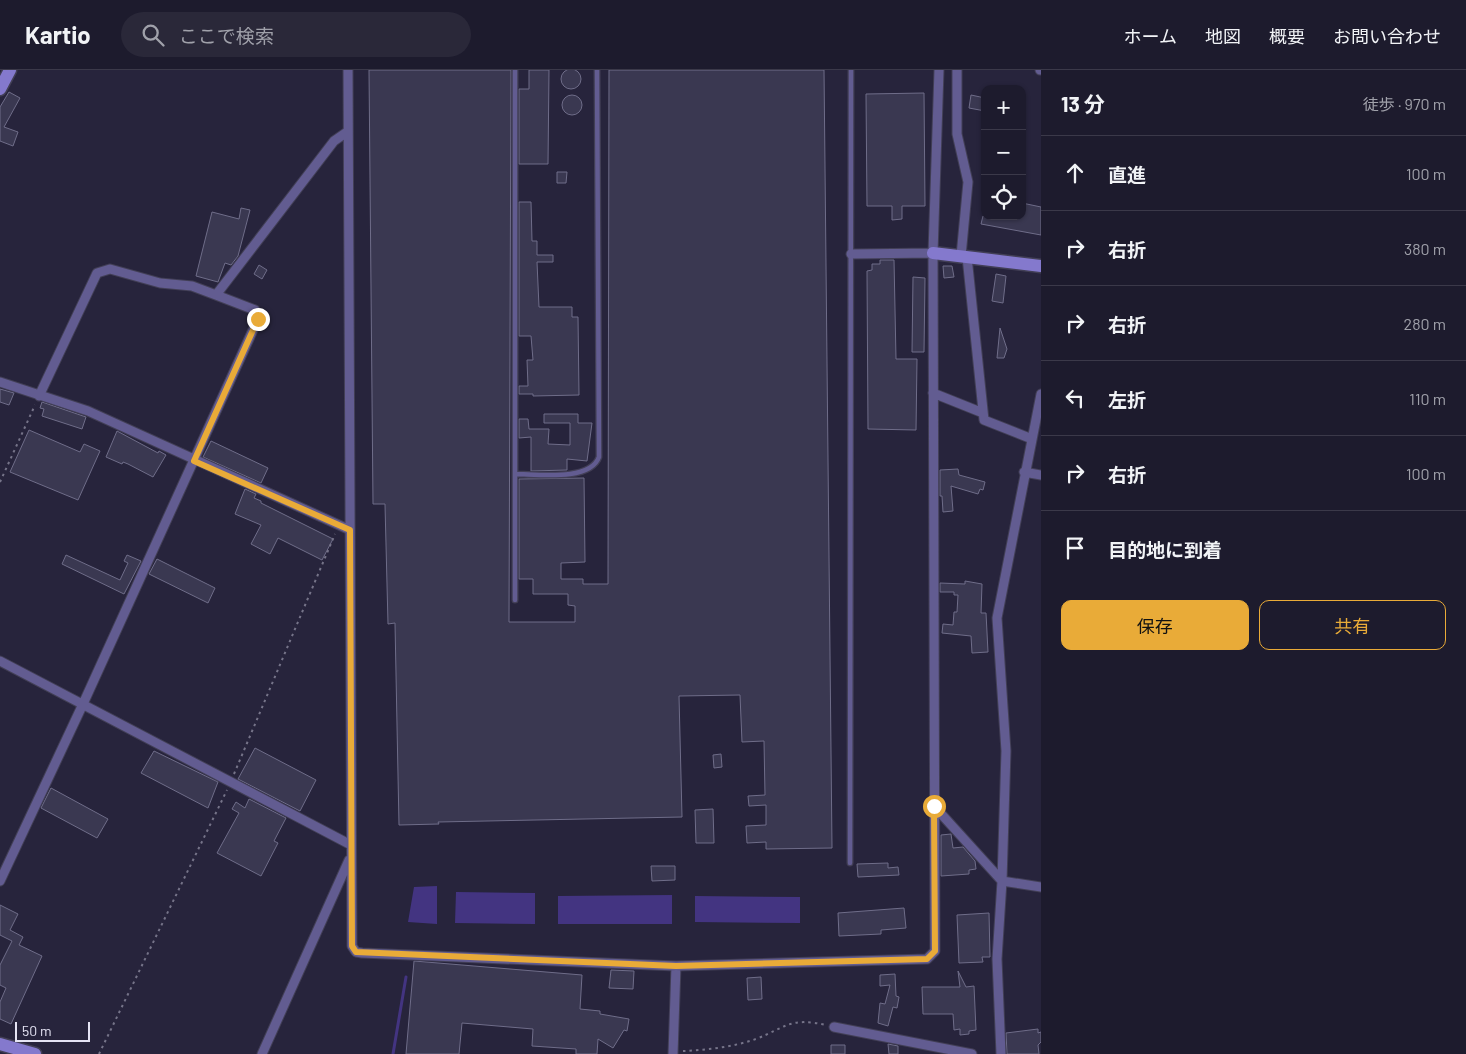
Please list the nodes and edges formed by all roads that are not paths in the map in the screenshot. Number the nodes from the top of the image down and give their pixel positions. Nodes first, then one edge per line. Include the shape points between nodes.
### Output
1 (10, 70) edge
2 (348, 70) edge
3 (515, 70) edge
4 (597, 70) edge
5 (851, 70) edge
6 (939, 72) edge
7 (956, 73) edge
8 (0, 88) edge
9 (347, 132) junction
10 (933, 253) junction
11 (850, 254) junction
12 (964, 257) junction
13 (1041, 266) edge
14 (216, 295) junction
15 (0, 382) edge
16 (933, 393) junction
17 (1041, 394) edge
18 (39, 396) junction
19 (983, 414) junction
20 (1032, 439) junction
21 (194, 461) junction
22 (1024, 472) junction
23 (515, 474) junction
24 (1041, 475) edge
25 (350, 530) junction
26 (515, 600) dead end
27 (0, 661) edge
28 (84, 704) junction
29 (934, 806) junction
30 (350, 845) junction
31 (350, 858) junction
32 (850, 863) dead end
33 (0, 881) edge
34 (1002, 881) junction
35 (1041, 887) edge
36 (676, 966) junction
37 (834, 1027) road end
38 (0, 1044) edge
39 (932, 1050) edge
40 (673, 1053) edge
41 (35, 1054) edge
42 (262, 1054) edge
43 (972, 1054) edge
44 (1001, 1054) edge

1 - 8 street
2 - 9 street
3 - 23 lane
4 - 23 lane via 599,457 592,467 576,474
5 - 11 lane
6 - 7 street
6 - 10 street
7 - 12 street via 957,134 968,182
9 - 14 street via 334,141
9 - 25 street
10 - 11 street
10 - 12 street
10 - 16 street
11 - 32 lane
12 - 13 street
12 - 19 street
14 - 18 street via 192,286 160,283 110,269 100,270
14 - 21 street via 255,310 258,319
15 - 18 street
16 - 19 street
16 - 29 street
17 - 20 street
18 - 21 street via 88,411
19 - 20 street via 984,420
20 - 22 street
21 - 25 street
21 - 28 street
22 - 24 street
22 - 34 street via 997,618 1006,751
23 - 26 lane
25 - 30 street
27 - 28 street
28 - 30 street
28 - 33 street
29 - 34 street
29 - 36 street via 935,951 927,959
30 - 31 street
31 - 36 street via 352,946 356,952
31 - 42 street
34 - 35 street
34 - 44 street via 997,959
36 - 40 street
37 - 39 street
38 - 41 street
39 - 43 street

